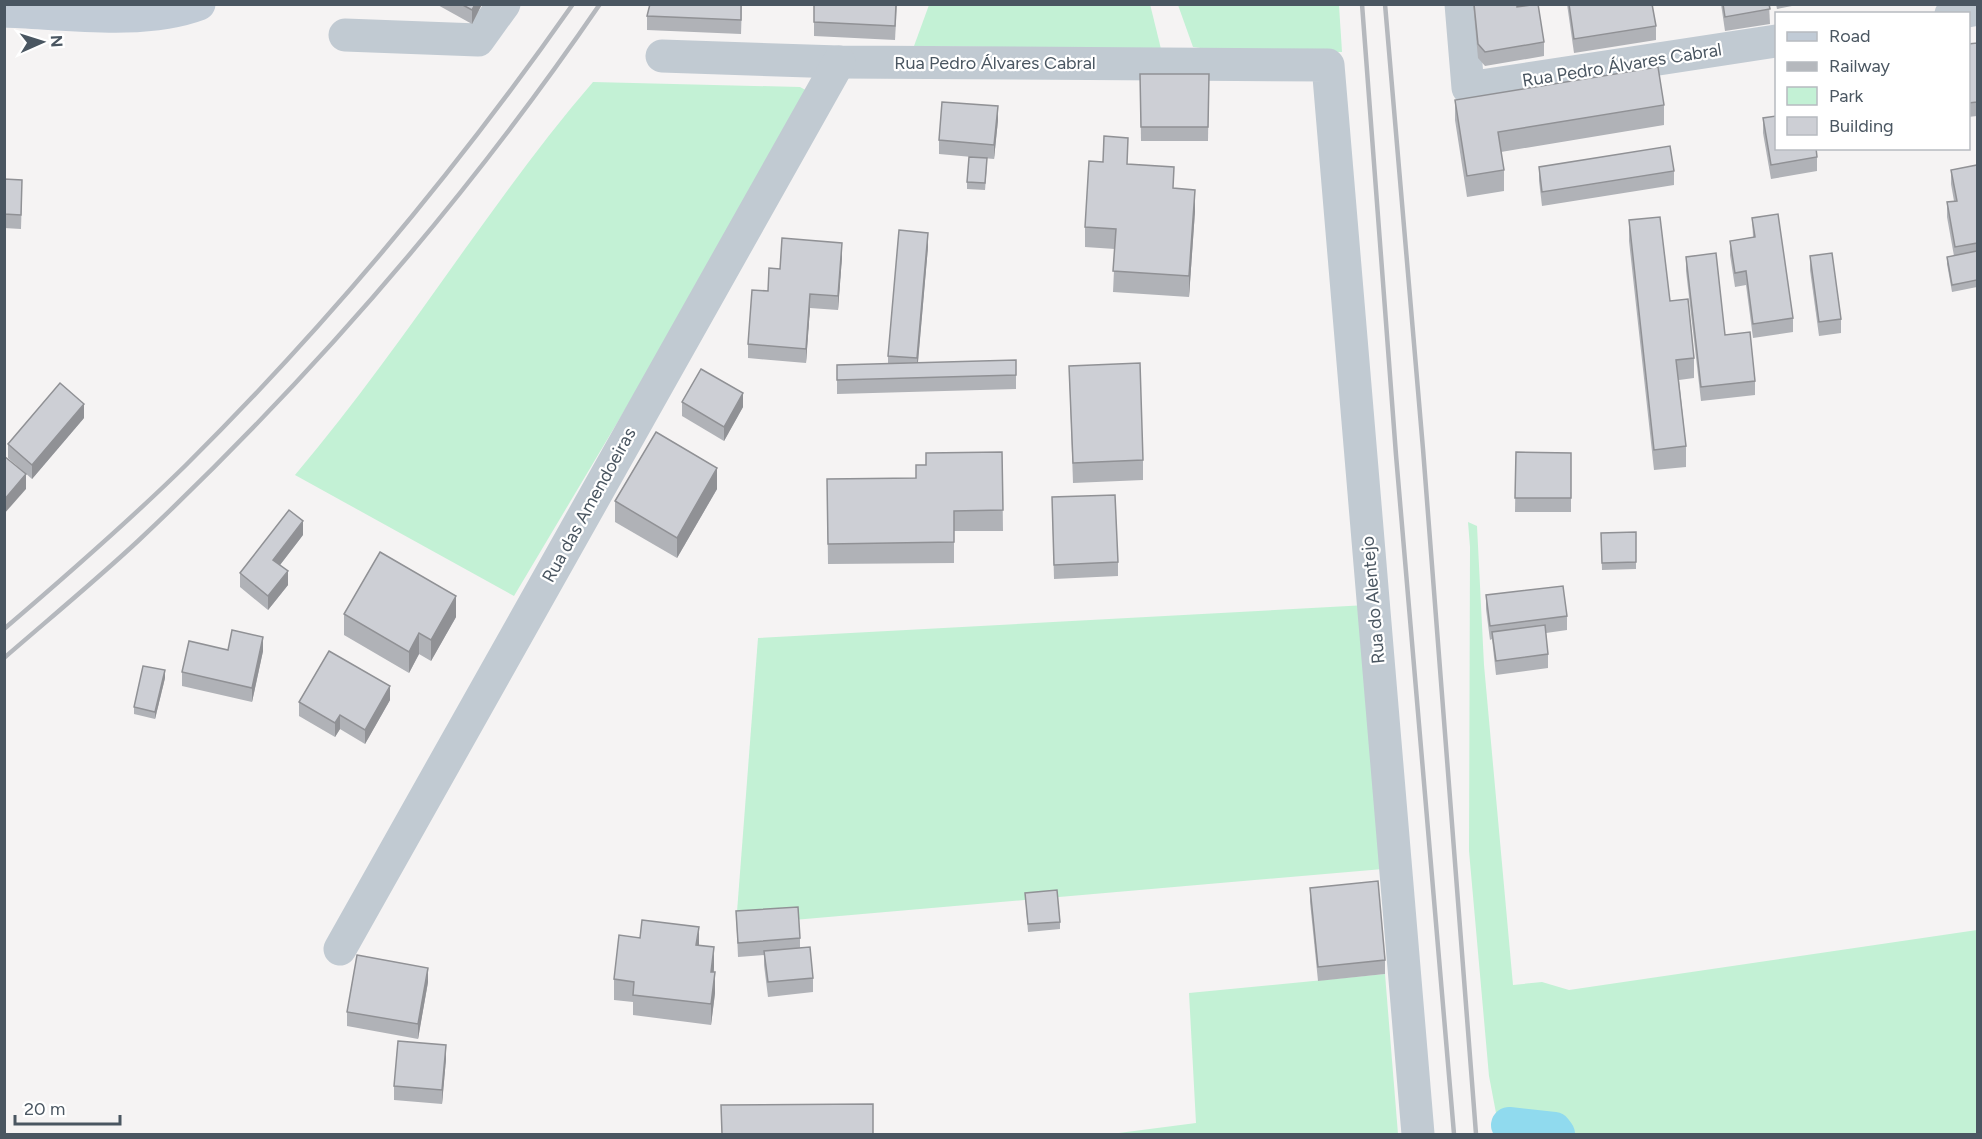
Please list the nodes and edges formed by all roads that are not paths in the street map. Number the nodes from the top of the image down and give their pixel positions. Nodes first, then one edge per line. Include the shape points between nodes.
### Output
1 (199, 4) edge
2 (504, 4) edge
3 (1461, 4) edge
4 (1977, 9) edge
5 (4, 11) edge
6 (1961, 12) edge
7 (345, 35) dead end
8 (1775, 40) edge
9 (662, 56) dead end
10 (839, 62) junction
11 (1328, 65) joint
12 (340, 949) dead end
13 (1418, 1134) edge

1 - 5 main road via 141,16
2 - 7 street via 478,40
3 - 8 street, Rua Pedro Álvares Cabral via 1468,88
4 - 6 street
9 - 10 street, Rua Pedro Álvares Cabral
10 - 11 street, Rua Pedro Álvares Cabral
10 - 12 street, Rua das Amendoeiras
11 - 13 street, Rua do Alentejo

